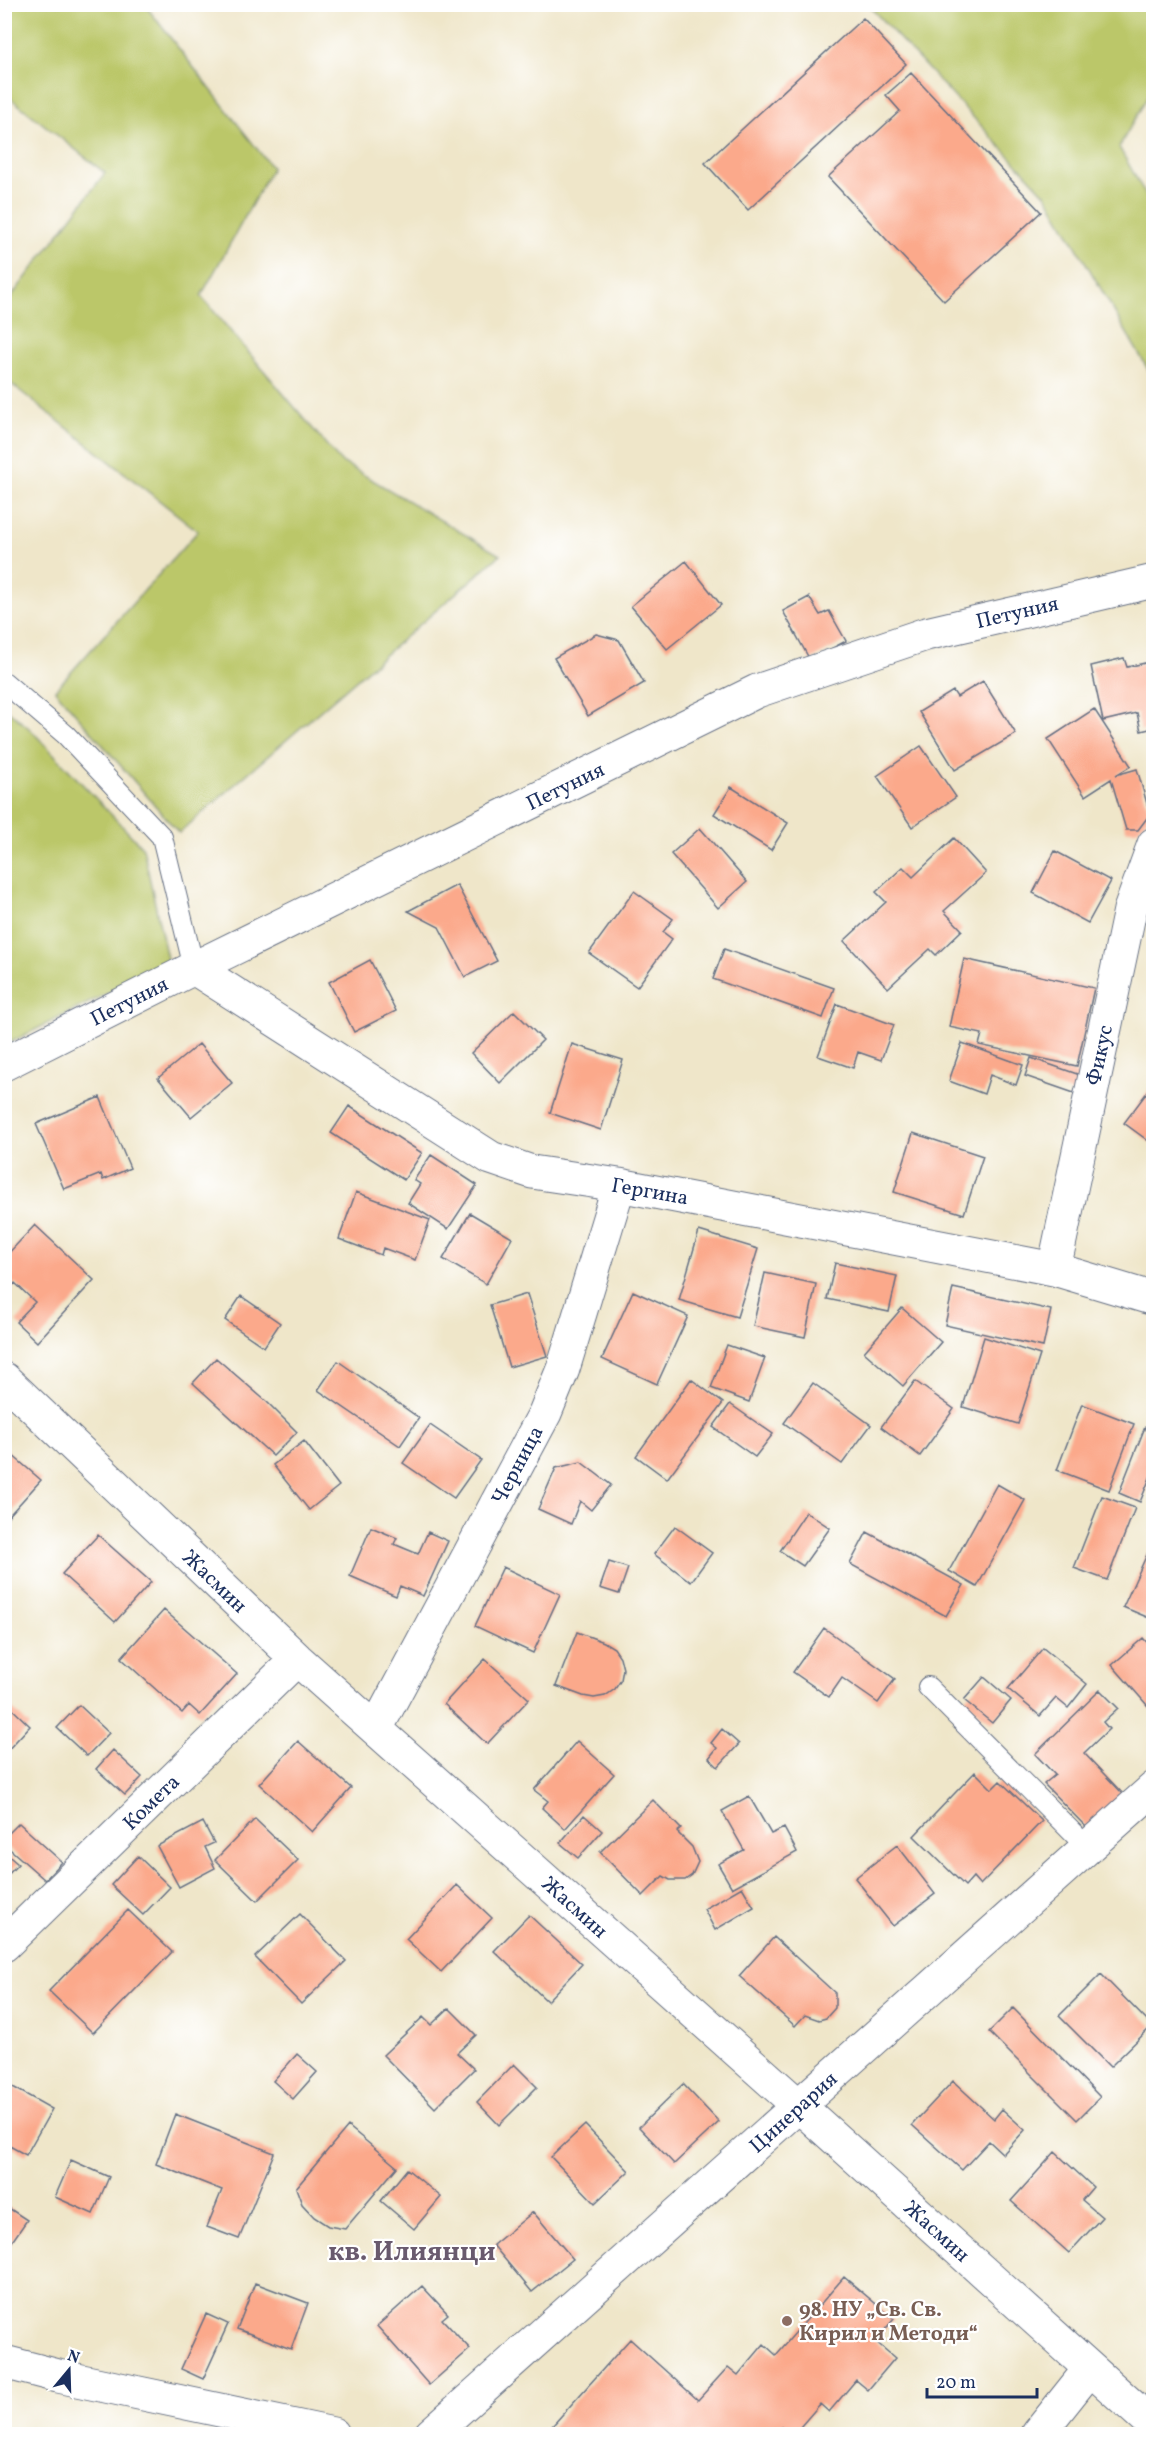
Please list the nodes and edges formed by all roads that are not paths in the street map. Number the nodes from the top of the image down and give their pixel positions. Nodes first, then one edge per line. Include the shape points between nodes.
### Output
1 (1154, 582) edge
2 (4, 682) edge
3 (1154, 844) edge
4 (194, 968) junction
5 (4, 1064) edge
6 (619, 1185) junction
7 (1054, 1269) junction
8 (1154, 1299) edge
9 (4, 1379) edge
10 (297, 1659) junction
11 (928, 1687) dead end
12 (376, 1729) junction
13 (1154, 1788) edge
14 (1088, 1848) junction
15 (4, 1945) edge
16 (799, 2106) junction
17 (4, 2362) edge
18 (1089, 2370) junction
19 (1154, 2426) edge
20 (333, 2434) edge
21 (431, 2434) edge
22 (1038, 2434) edge

1 - 4 street, Петуния via 926,634 757,691
2 - 4 lane via 66,735 162,837
3 - 7 street, Фикус via 1130,910
4 - 5 street, Петуния
4 - 6 street, Гергина via 491,1158 532,1172
6 - 7 street, Гергина
6 - 12 street, Черница via 563,1369 545,1413
7 - 8 street, Гергина
9 - 10 street, Жасмин
10 - 12 street, Жасмин
10 - 15 street, Комета
11 - 14 lane
12 - 16 street, Жасмин
13 - 14 street, Цинерария
14 - 16 street, Цинерария
16 - 18 street, Жасмин
16 - 21 street, Цинерария
17 - 20 street
18 - 19 street, Жасмин
18 - 22 street

